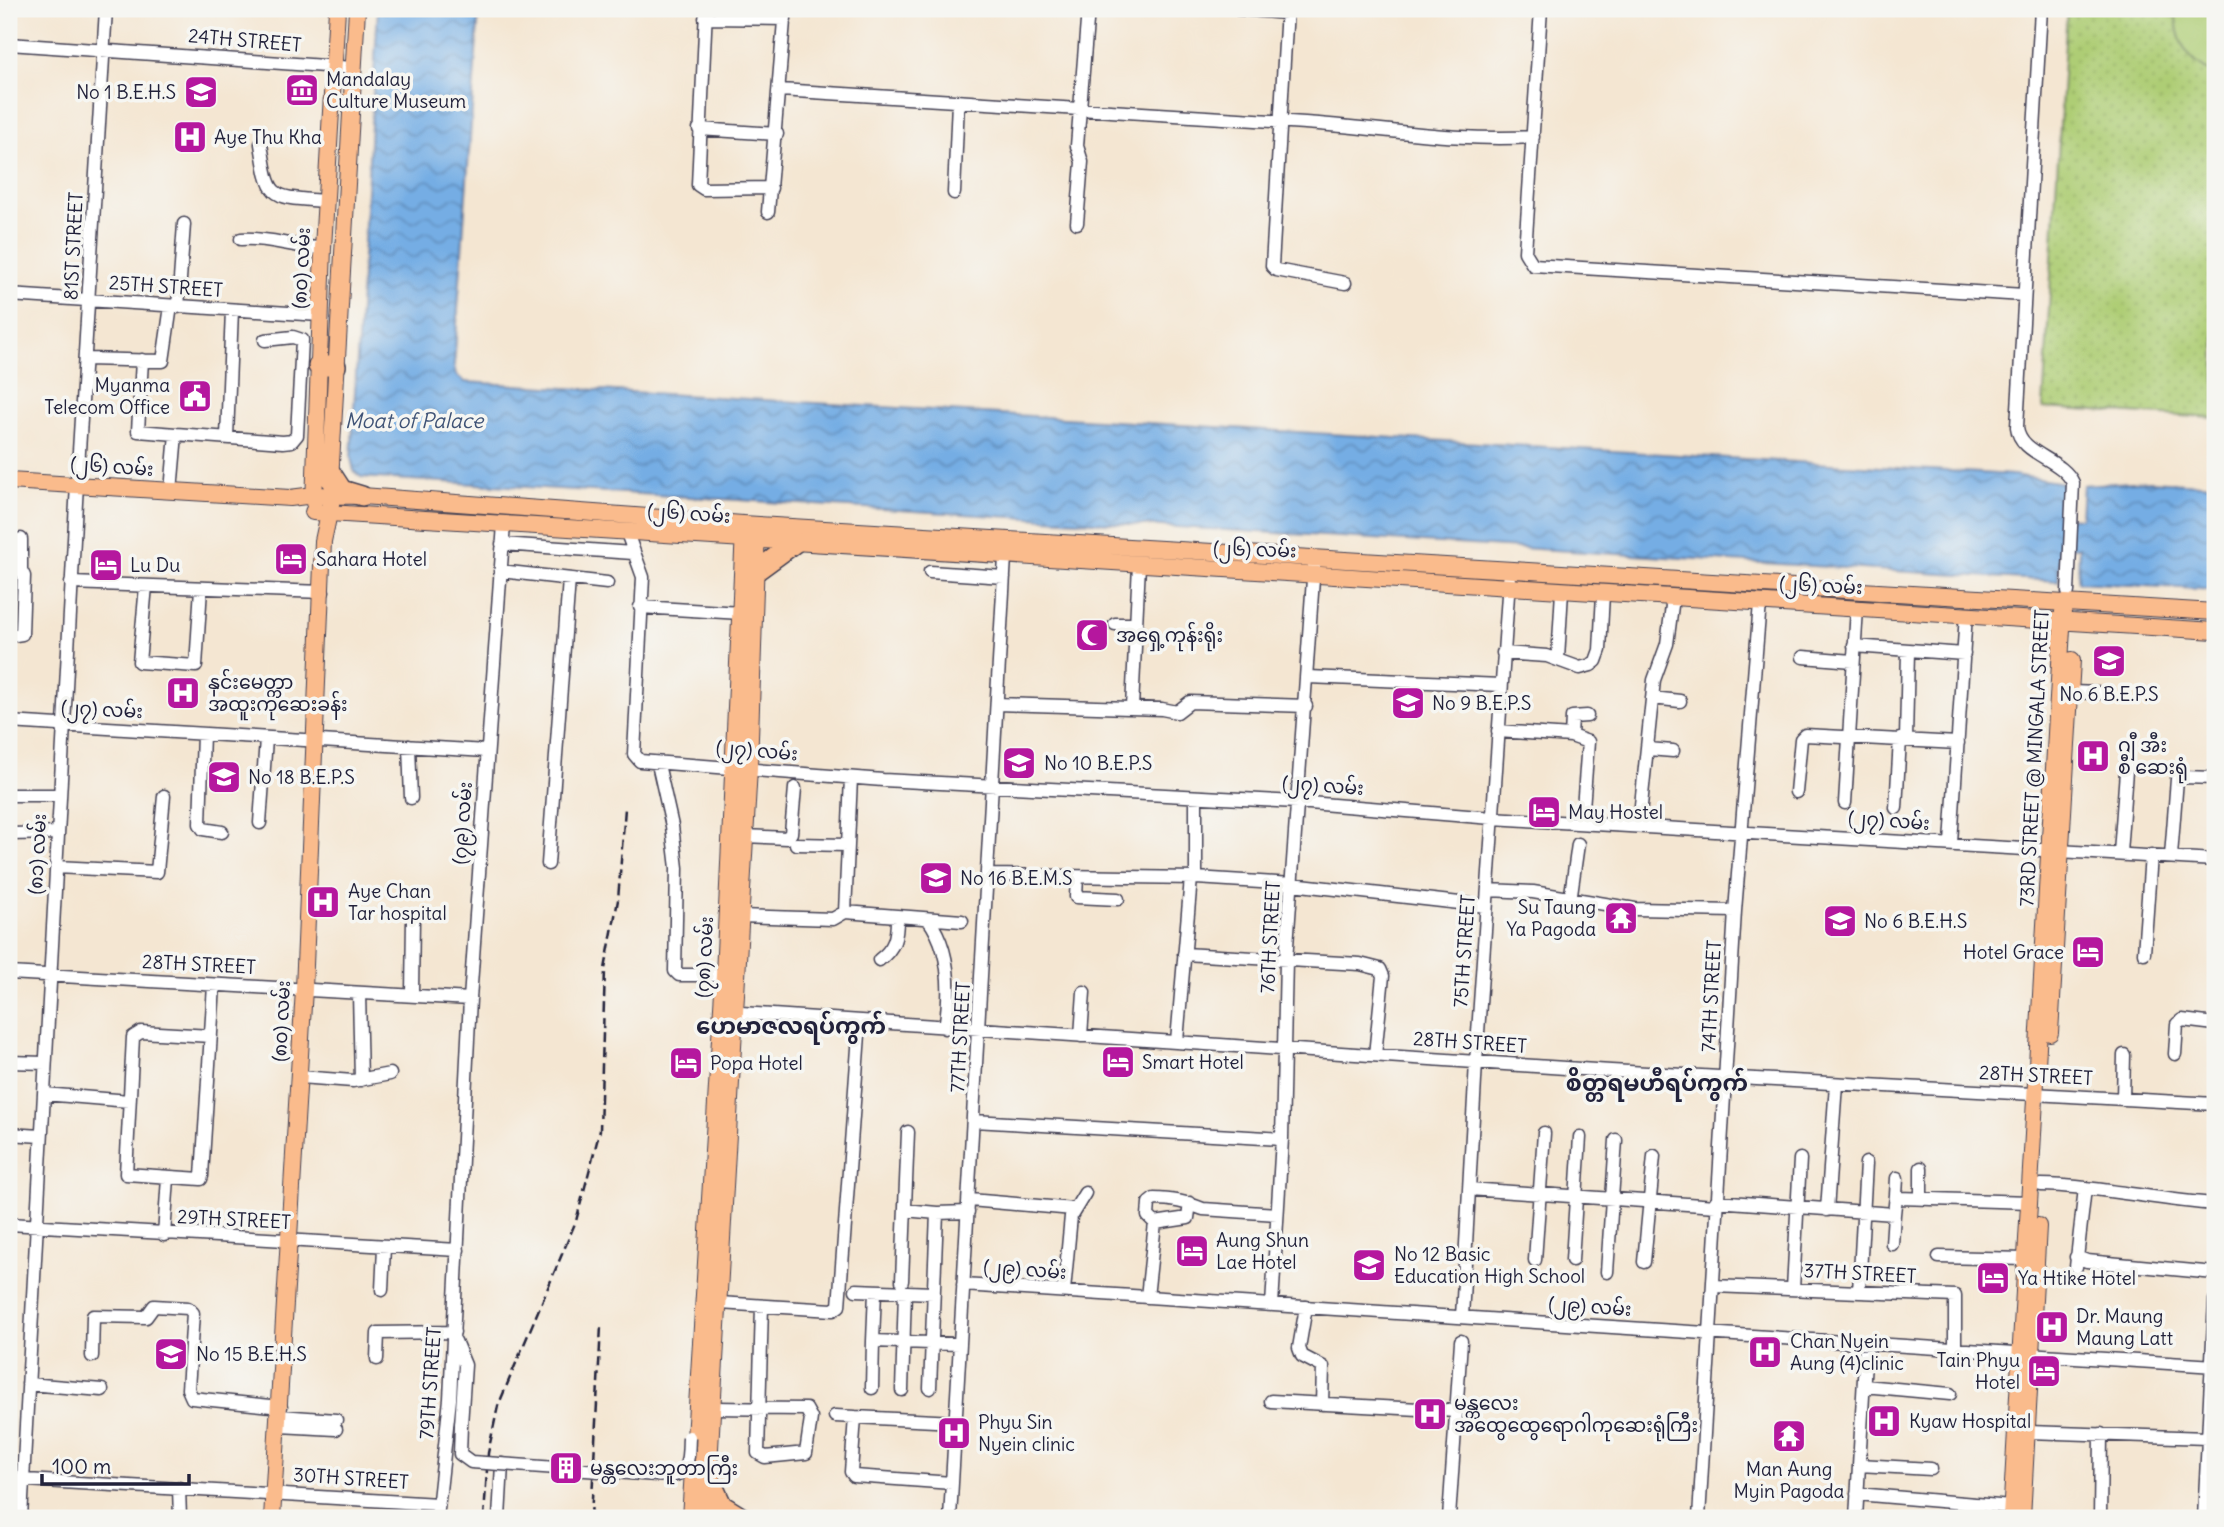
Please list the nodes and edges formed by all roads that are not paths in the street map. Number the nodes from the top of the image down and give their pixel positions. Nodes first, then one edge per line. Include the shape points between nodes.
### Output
1 (107, 9) edge
2 (337, 9) edge
3 (357, 9) edge
4 (1088, 9) edge
5 (1237, 9) edge
6 (1541, 9) edge
7 (2041, 9) edge
8 (1287, 11) edge
9 (706, 13) edge
10 (785, 14) edge
11 (9, 44) edge
12 (104, 48) junction
13 (334, 67) junction
14 (353, 68) junction
15 (780, 90) junction
16 (958, 102) junction
17 (1082, 107) junction
18 (1292, 122) junction
19 (699, 129) junction
20 (777, 134) junction
21 (1533, 137) junction
22 (261, 144) dead end
23 (771, 188) junction
24 (954, 192) dead end
25 (326, 201) junction
26 (768, 212) dead end
27 (1077, 223) dead end
28 (184, 224) dead end
29 (241, 239) dead end
30 (323, 248) junction
31 (1345, 284) dead end
32 (9, 295) edge
33 (2024, 295) junction
34 (90, 300) junction
35 (175, 307) junction
36 (232, 310) junction
37 (320, 315) junction
38 (265, 340) dead end
39 (86, 359) junction
40 (142, 360) junction
41 (327, 366) junction
42 (176, 434) junction
43 (227, 437) junction
44 (329, 470) junction
45 (9, 481) edge
46 (77, 484) junction
47 (171, 491) junction
48 (314, 495) junction
49 (331, 495) junction
50 (362, 496) junction
51 (297, 499) junction
52 (313, 512) junction
53 (327, 519) junction
54 (504, 524) junction
55 (626, 530) junction
56 (750, 531) junction
57 (21, 539) dead end
58 (796, 542) junction
59 (502, 544) junction
60 (634, 554) junction
61 (1005, 557) junction
62 (1139, 565) junction
63 (1314, 565) junction
64 (15, 569) edge
65 (1510, 569) junction
66 (500, 571) junction
67 (755, 572) junction
68 (930, 572) dead end
69 (1004, 577) junction
70 (569, 579) junction
71 (71, 583) junction
72 (607, 583) dead end
73 (146, 586) junction
74 (201, 588) junction
75 (1508, 588) junction
76 (1562, 591) junction
77 (323, 592) junction
78 (1603, 594) junction
79 (2068, 595) junction
80 (1674, 598) junction
81 (1760, 603) junction
82 (640, 607) junction
83 (1857, 608) junction
84 (2215, 612) edge
85 (741, 613) junction
86 (1966, 614) junction
87 (2068, 621) junction
88 (1115, 624) dead end
89 (1136, 624) junction
90 (2215, 631) edge
91 (9, 636) edge
92 (1854, 646) junction
93 (1908, 651) junction
94 (1503, 653) junction
95 (1964, 654) junction
96 (1803, 657) dead end
97 (1558, 659) junction
98 (1853, 661) junction
99 (1308, 677) junction
100 (1501, 685) junction
101 (2071, 692) junction
102 (2099, 693) dead end
103 (1652, 698) junction
104 (1680, 701) dead end
105 (997, 704) junction
106 (1306, 706) junction
107 (1132, 708) junction
108 (1587, 716) dead end
109 (9, 722) edge
110 (64, 726) junction
111 (1498, 731) junction
112 (203, 734) junction
113 (1571, 736) junction
114 (1848, 736) junction
115 (266, 739) junction
116 (1903, 739) junction
117 (316, 741) junction
118 (1958, 743) junction
119 (409, 746) junction
120 (1648, 749) junction
121 (486, 751) junction
122 (1673, 751) dead end
123 (2127, 757) dead end
124 (658, 764) junction
125 (742, 767) junction
126 (851, 778) junction
127 (2215, 778) edge
128 (992, 785) junction
129 (795, 788) dead end
130 (1796, 792) dead end
131 (9, 795) edge
132 (60, 795) junction
133 (164, 796) dead end
134 (411, 798) dead end
135 (1196, 798) junction
136 (1297, 802) junction
137 (1845, 803) dead end
138 (1896, 808) dead end
139 (1492, 818) junction
140 (1582, 822) junction
141 (260, 823) dead end
142 (1639, 825) junction
143 (1744, 831) junction
144 (222, 832) dead end
145 (58, 833) junction
146 (9, 834) edge
147 (744, 836) junction
148 (1951, 843) junction
149 (796, 844) dead end
150 (1578, 844) dead end
151 (847, 845) junction
152 (2056, 849) junction
153 (2120, 853) junction
154 (2151, 855) junction
155 (2171, 856) junction
156 (2215, 860) edge
157 (548, 864) dead end
158 (56, 867) junction
159 (988, 875) junction
160 (1077, 877) junction
161 (1193, 878) junction
162 (1292, 884) junction
163 (1488, 890) junction
164 (1118, 899) dead end
165 (1570, 901) junction
166 (1486, 906) junction
167 (1735, 911) junction
168 (845, 912) junction
169 (738, 916) junction
170 (413, 917) dead end
171 (897, 918) junction
172 (928, 919) junction
173 (962, 921) dead end
174 (2144, 953) dead end
175 (1184, 954) junction
176 (879, 960) dead end
177 (1286, 960) junction
178 (9, 973) edge
179 (50, 975) junction
180 (724, 975) junction
181 (214, 985) junction
182 (304, 989) junction
183 (1083, 992) dead end
184 (359, 993) junction
185 (412, 994) junction
186 (470, 999) junction
187 (729, 1012) junction
188 (860, 1021) junction
189 (2215, 1024) edge
190 (945, 1028) junction
191 (981, 1030) junction
192 (211, 1036) junction
193 (1081, 1036) junction
194 (1177, 1041) junction
195 (1285, 1050) junction
196 (2175, 1054) dead end
197 (1375, 1055) junction
198 (2124, 1055) dead end
199 (9, 1062) edge
200 (1476, 1062) junction
201 (45, 1063) junction
202 (390, 1074) dead end
203 (300, 1077) junction
204 (1725, 1077) junction
205 (361, 1080) junction
206 (1836, 1084) junction
207 (44, 1094) junction
208 (2040, 1095) junction
209 (2123, 1099) junction
210 (129, 1101) junction
211 (2215, 1104) edge
212 (974, 1121) junction
213 (908, 1132) dead end
214 (1544, 1133) dead end
215 (9, 1134) edge
216 (41, 1136) junction
217 (1580, 1136) dead end
218 (1282, 1139) junction
219 (1616, 1140) dead end
220 (1654, 1156) dead end
221 (1800, 1159) dead end
222 (1866, 1163) dead end
223 (1921, 1168) dead end
224 (168, 1178) junction
225 (1897, 1178) dead end
226 (2041, 1185) junction
227 (2085, 1188) junction
228 (1469, 1189) junction
229 (1085, 1193) dead end
230 (1540, 1194) junction
231 (1896, 1195) junction
232 (1576, 1198) junction
233 (1921, 1198) junction
234 (1612, 1200) junction
235 (1650, 1202) junction
236 (2030, 1202) junction
237 (1190, 1203) junction
238 (2215, 1203) edge
239 (1716, 1204) junction
240 (969, 1206) junction
241 (1798, 1206) junction
242 (1073, 1209) junction
243 (905, 1210) junction
244 (1827, 1210) junction
245 (937, 1213) junction
246 (1862, 1213) junction
247 (1277, 1214) junction
248 (1894, 1214) junction
249 (1156, 1223) junction
250 (9, 1224) edge
251 (37, 1226) junction
252 (164, 1235) junction
253 (291, 1240) junction
254 (1892, 1244) dead end
255 (384, 1247) junction
256 (458, 1250) junction
257 (1939, 1257) dead end
258 (1535, 1259) dead end
259 (2025, 1259) junction
260 (1572, 1260) dead end
261 (1644, 1262) dead end
262 (1607, 1272) dead end
263 (2215, 1273) edge
264 (963, 1285) junction
265 (1713, 1286) junction
266 (903, 1287) junction
267 (382, 1290) dead end
268 (856, 1290) dead end
269 (1793, 1290) junction
270 (875, 1291) junction
271 (1064, 1291) junction
272 (1859, 1292) junction
273 (933, 1293) junction
274 (1147, 1297) junction
275 (2215, 1300) edge
276 (719, 1303) junction
277 (1272, 1305) junction
278 (762, 1306) junction
279 (1307, 1307) junction
280 (1462, 1317) junction
281 (1711, 1333) junction
282 (453, 1335) junction
283 (873, 1341) junction
284 (1461, 1341) dead end
285 (903, 1343) junction
286 (1866, 1343) junction
287 (930, 1344) junction
288 (959, 1344) junction
289 (1955, 1347) junction
290 (2025, 1353) junction
291 (92, 1356) dead end
292 (377, 1359) dead end
293 (2213, 1366) edge
294 (699, 1369) junction
295 (28, 1384) junction
296 (1864, 1387) junction
297 (872, 1388) dead end
298 (930, 1388) dead end
299 (102, 1390) dead end
300 (902, 1390) dead end
301 (1950, 1394) dead end
302 (1271, 1401) dead end
303 (1322, 1404) junction
304 (714, 1408) junction
305 (758, 1408) junction
306 (1456, 1410) junction
307 (280, 1416) junction
308 (835, 1416) dead end
309 (855, 1417) junction
310 (955, 1422) junction
311 (336, 1424) dead end
312 (2028, 1432) junction
313 (2101, 1434) junction
314 (2210, 1445) edge
315 (502, 1464) junction
316 (1859, 1465) junction
317 (1931, 1468) dead end
318 (709, 1477) junction
319 (9, 1479) edge
320 (23, 1480) junction
321 (952, 1483) junction
322 (179, 1488) junction
323 (274, 1492) junction
324 (1857, 1494) junction
325 (438, 1504) junction
326 (2015, 1515) edge
327 (21, 1518) edge
328 (180, 1518) edge
329 (272, 1518) edge
330 (437, 1518) edge
331 (499, 1518) edge
332 (690, 1518) edge
333 (706, 1518) edge
334 (743, 1518) edge
335 (950, 1518) edge
336 (1448, 1518) edge
337 (1699, 1518) edge
338 (1856, 1518) edge
339 (2100, 1518) edge
340 (2204, 1518) edge

1 - 12 street, 81ST STREET
2 - 13 main road, (၈၀) လမ်း
3 - 14 main road, (၈၀) လမ်း
4 - 17 street
5 - 8 street
6 - 21 street
7 - 33 street
8 - 18 street
9 - 10 street
9 - 19 street
10 - 15 street
11 - 12 street, 24TH STREET
12 - 13 street, 24TH STREET
12 - 34 street, 81ST STREET
13 - 14 street, 24TH STREET
13 - 25 main road, (၈၀) လမ်း
14 - 41 main road, (၈၀) လမ်း
15 - 16 street
15 - 20 street
16 - 17 street
16 - 24 street
17 - 18 street
17 - 27 street
18 - 21 street via 1499,139
18 - 31 street via 1272,266
19 - 20 street
19 - 23 street via 700,188
20 - 23 street
21 - 33 street via 1525,252 1533,265
22 - 25 street via 267,184 278,194
23 - 26 street
25 - 30 main road, (၈၀) လမ်း
28 - 35 street
29 - 30 street
30 - 37 main road, (၈၀) လမ်း
32 - 34 street, 25TH STREET
33 - 79 street via 2018,433 2023,442 2056,463 2073,484
34 - 35 street, 25TH STREET
34 - 39 street, 81ST STREET
35 - 36 street, 25TH STREET
35 - 40 street via 166,358
36 - 37 street, 25TH STREET
36 - 43 street
37 - 41 main road, (၈၀) လမ်း
38 - 43 street via 302,340 297,435 284,442
39 - 40 street
39 - 46 street, 81ST STREET
40 - 42 street via 138,431
41 - 44 main road, (၈၀) လမ်း
41 - 48 main road, (၈၀) လမ်း
42 - 43 street
42 - 47 street
44 - 49 main road, (၈၀) လမ်း
44 - 50 highway via 342,491
45 - 46 main road, (၂၆) လမ်း
46 - 47 main road, (၂၆) လမ်း
46 - 71 street, (၈၁) လမ်း
47 - 51 main road, (၂၆) လမ်း
48 - 49 main road, (၂၆) လမ်း
48 - 51 main road, (၂၆) လမ်း
48 - 52 main road, (၈၀) လမ်း
49 - 50 main road, (၂၆) လမ်း
49 - 53 main road, (၈၀) လမ်း
50 - 56 main road, (၂၆) လမ်း
51 - 52 main road
52 - 53 main road, (၂၆) လမ်း
53 - 54 main road, (၂၆) လမ်း
53 - 77 main road, (၈၀) လမ်း
54 - 55 main road, (၂၆) လမ်း
54 - 59 street, (၇၉) လမ်း
55 - 56 main road, (၂၆) လမ်း
55 - 60 street
56 - 58 main road, (၂၆) လမ်း
56 - 63 main road, (၂၆) လမ်း
56 - 67 main road, (၇၈) လမ်း
56 - 85 main road, (၇၈) လမ်း
57 - 64 street
58 - 61 main road, (၂၆) လမ်း
58 - 67 highway
59 - 60 street
59 - 66 street, (၇၉) လမ်း
60 - 82 street via 643,577
61 - 62 main road, (၂၆) လမ်း
61 - 69 street, 77TH STREET
62 - 63 main road, (၂၆) လမ်း
62 - 89 street
63 - 65 main road, (၂၆) လမ်း
63 - 75 main road, (၂၆) လမ်း
63 - 99 street, 76TH STREET
64 - 91 street via 24,576 22,634
65 - 75 street, 75TH STREET
65 - 79 main road, (၂၆) လမ်း
66 - 70 street
66 - 121 street, (၇၉) လမ်း
67 - 125 main road, (၇၈) လမ်း
68 - 69 street
69 - 105 street, 77TH STREET
70 - 72 street
70 - 157 street
71 - 73 street
71 - 110 street, (၈၁) လမ်း
73 - 74 street
73 - 74 street via 139,662 196,666
74 - 77 street
75 - 76 main road, (၂၆) လမ်း
75 - 94 street, 75TH STREET
76 - 78 main road, (၂၆) လမ်း
76 - 97 street
77 - 117 main road, (၈၀) လမ်း
78 - 80 main road, (၂၆) လမ်း
78 - 97 street via 1596,661 1580,667
79 - 84 main road, (၂၆) လမ်း
79 - 87 main road, 73RD STREET @ MINGALA STREET
80 - 81 main road, (၂၆) လမ်း
80 - 103 street
81 - 83 main road, (၂၆) လမ်း
81 - 143 street, 74TH STREET
82 - 85 street
82 - 124 street via 634,754 640,761
83 - 86 main road, (၂၆) လမ်း
83 - 92 street
85 - 125 main road, (၇၈) လမ်း
86 - 87 main road, (၂၆) လမ်း
86 - 95 street
87 - 90 main road, (၂၆) လမ်း
87 - 101 main road, 73RD STREET @ MINGALA STREET
87 - 152 main road, 73RD STREET @ MINGALA STREET
88 - 89 street
89 - 107 street
92 - 93 street
92 - 98 street
93 - 95 street
93 - 116 street
94 - 97 street
94 - 100 street, 75TH STREET
95 - 118 street
96 - 98 street
98 - 114 street
99 - 100 street
99 - 106 street, 76TH STREET
100 - 111 street, 75TH STREET
101 - 102 street
101 - 152 main road, 73RD STREET @ MINGALA STREET
103 - 104 street
103 - 120 street
105 - 107 street
105 - 128 street, 77TH STREET
106 - 107 street via 1190,702 1177,712
106 - 136 street, 76TH STREET
108 - 113 street via 1572,717
109 - 110 street, (၂၇) လမ်း
110 - 112 street, (၂၇) လမ်း
110 - 132 street, (၈၁) လမ်း
111 - 113 street
111 - 139 street, 75TH STREET
112 - 115 street, (၂၇) လမ်း
112 - 144 street via 200,824 203,829
113 - 140 street via 1588,742
114 - 116 street
114 - 130 street via 1805,735 1801,739
114 - 137 street
115 - 117 street, (၂၇) လမ်း
115 - 141 street
116 - 118 street
116 - 138 street
117 - 119 street, (၂၇) လမ်း
117 - 182 main road, (၈၀) လမ်း
118 - 148 street
119 - 121 street, (၂၇) လမ်း
119 - 134 street
120 - 122 street
120 - 142 street
121 - 186 street, (၇၉) လမ်း
123 - 153 street
124 - 125 street, (၂၇) လမ်း
124 - 180 street via 677,868 675,971 679,975
125 - 126 street, (၂၇) လမ်း
125 - 147 main road, (၇၈) လမ်း
125 - 180 main road, (၇၈) လမ်း
126 - 128 street, (၂၇) လမ်း
126 - 151 street
127 - 155 street via 2177,779
128 - 135 street, (၂၇) လမ်း
128 - 159 street, 77TH STREET
129 - 147 street via 787,838
131 - 132 street
132 - 145 street, (၈၁) လမ်း
133 - 158 street via 157,872
135 - 136 street, (၂၇) လမ်း
135 - 161 street
136 - 139 street, (၂၇) လမ်း
136 - 162 street, 76TH STREET
139 - 140 street, (၂၇) လမ်း
139 - 163 street, 75TH STREET
140 - 142 street, (၂၇) လမ်း
142 - 143 street, (၂၇) လမ်း
143 - 148 street, (၂၇) လမ်း
143 - 167 street, 74TH STREET
145 - 146 street
145 - 158 street, (၈၁) လမ်း
147 - 169 main road, (၇၈) လမ်း
148 - 152 street, (၂၇) လမ်း
149 - 151 street
150 - 165 street
151 - 168 street
152 - 153 street, (၂၇) လမ်း
152 - 208 main road, 73RD STREET @ MINGALA STREET
153 - 154 street, (၂၇) လမ်း
154 - 155 street, (၂၇) လမ်း
154 - 174 street
155 - 156 street, (၂၇) လမ်း
158 - 179 street, (၈၁) လမ်း
159 - 160 street
159 - 191 street, 77TH STREET
160 - 161 street
160 - 164 street via 1076,897
161 - 162 street
161 - 175 street
162 - 166 street
162 - 177 street, 76TH STREET
163 - 165 street via 1533,892
163 - 166 street, 75TH STREET
165 - 167 street via 1635,909
166 - 200 street, 75TH STREET
167 - 204 street, 74TH STREET
168 - 169 street via 833,919
168 - 171 street
169 - 187 main road, (၇၈) လမ်း
170 - 185 street
171 - 172 street
171 - 176 street via 897,939
172 - 173 street
172 - 190 street via 942,941 948,979
175 - 177 street
175 - 194 street
177 - 195 street, 76TH STREET
177 - 197 street via 1380,969
178 - 179 street, 28TH STREET
179 - 181 street, 28TH STREET
179 - 201 street, (၈၁) လမ်း
180 - 187 main road, (၇၈) လမ်း
181 - 182 street, 28TH STREET
181 - 192 street
182 - 184 street, 28TH STREET
182 - 203 main road, (၈၀) လမ်း
183 - 193 street
184 - 185 street, 28TH STREET
184 - 205 street
185 - 186 street, 28TH STREET
186 - 256 street, (၇၉) လမ်း
187 - 188 street, 28TH STREET
187 - 276 main road, (၇၈) လမ်း
187 - 294 main road, (၇၈) လမ်း
188 - 190 street, 28TH STREET
188 - 278 street via 839,1306 833,1310
189 - 196 street via 2182,1020 2177,1024
190 - 191 street, 28TH STREET
191 - 193 street, 28TH STREET
191 - 212 street, 77TH STREET
192 - 210 street via 135,1034
192 - 224 street via 201,1179
193 - 194 street, 28TH STREET
194 - 195 street, 28TH STREET
195 - 197 street, 28TH STREET
195 - 218 street, 76TH STREET
197 - 200 street, 28TH STREET
198 - 209 street
199 - 201 street
200 - 204 street, 28TH STREET
200 - 228 street, 75TH STREET
201 - 207 street, (၈၁) လမ်း
202 - 205 street
203 - 205 street
203 - 253 main road, (၈၀) လမ်း
204 - 206 street, 28TH STREET
204 - 239 street, 74TH STREET
206 - 208 street, 28TH STREET
206 - 244 street
207 - 210 street
207 - 216 street, (၈၁) လမ်း
208 - 209 street, 28TH STREET
208 - 226 main road, 73RD STREET @ MINGALA STREET
208 - 236 main road, 73RD STREET @ MINGALA STREET
209 - 211 street, 28TH STREET
210 - 224 street via 126,1174
212 - 218 street
212 - 240 street, 77TH STREET
213 - 243 street
214 - 230 street
215 - 216 street
216 - 251 street, (၈၁) လမ်း
217 - 232 street
218 - 247 street, 76TH STREET
219 - 234 street
220 - 235 street
221 - 241 street
222 - 246 street
223 - 233 street
224 - 252 street
225 - 231 street
226 - 227 street
226 - 290 main road, 73RD STREET @ MINGALA STREET
227 - 238 street via 2158,1200
227 - 263 street via 2076,1262
228 - 230 street
228 - 280 street, 75TH STREET
229 - 242 street
230 - 232 street
230 - 258 street
231 - 233 street
231 - 248 street
232 - 234 street
232 - 260 street
233 - 236 street
234 - 235 street
234 - 262 street
235 - 239 street
235 - 261 street
236 - 259 main road, 73RD STREET @ MINGALA STREET
237 - 247 street via 1202,1209
237 - 249 street via 1190,1216
237 - 249 street via 1150,1199 1149,1216
239 - 241 street
239 - 265 street, 74TH STREET
240 - 242 street
240 - 245 street
240 - 264 street, 77TH STREET
241 - 244 street
241 - 269 street
242 - 271 street
243 - 245 street
243 - 266 street
244 - 246 street
245 - 273 street
246 - 248 street
246 - 272 street
247 - 277 street, 76TH STREET
248 - 254 street
249 - 274 street
250 - 251 street, 29TH STREET
251 - 252 street, 29TH STREET
251 - 295 street, (၈၁) လမ်း
252 - 253 street, 29TH STREET
253 - 255 street, 29TH STREET
253 - 307 main road, (၈၀) လမ်း
255 - 256 street, 29TH STREET
255 - 267 street
256 - 282 street, 79TH STREET
257 - 259 street
259 - 290 main road, 73RD STREET @ MINGALA STREET
264 - 271 street, (၂၉) လမ်း
264 - 288 street, 77TH STREET
265 - 269 street, 37TH STREET
265 - 281 street, 74TH STREET
266 - 270 street
266 - 273 street
266 - 285 street
268 - 270 street
269 - 272 street, 37TH STREET
270 - 283 street
271 - 274 street, (၂၉) လမ်း
272 - 289 street, 37TH STREET via 1955,1296
273 - 287 street
274 - 277 street, (၂၉) လမ်း
275 - 293 street
276 - 278 street
276 - 304 main road, (၇၈) လမ်း
277 - 279 street, (၂၉) လမ်း
278 - 305 street
279 - 280 street, (၂၉) လမ်း
279 - 303 street via 1299,1348 1302,1356 1323,1367
280 - 281 street, (၂၉) လမ်း
281 - 286 street, (၂၉) လမ်း
281 - 337 street, 74TH STREET
282 - 292 street via 379,1326
282 - 315 street, bridge via 466,1365 459,1449 471,1462
282 - 325 street, 79TH STREET
283 - 285 street
283 - 297 street
284 - 306 street
285 - 287 street
285 - 300 street
286 - 289 street, (၂၉) လမ်း
286 - 296 street
287 - 288 street
287 - 298 street
288 - 310 street, 77TH STREET
289 - 290 street, (၂၉) လမ်း
290 - 293 street, (၂၉) လမ်း
290 - 312 main road, 73RD STREET @ MINGALA STREET
290 - 326 main road, 73RD STREET @ MINGALA STREET
291 - 307 street via 93,1315 146,1317 154,1306 188,1308 193,1313 188,1390 192,1398
293 - 314 street
294 - 315 street, bridge via 686,1467 677,1475
294 - 332 main road, (၇၈) လမ်း
295 - 299 street
295 - 320 street, (၈၁) လမ်း
296 - 301 street
296 - 316 street
302 - 303 street
303 - 306 street
304 - 305 street
304 - 318 main road, (၇၈) လမ်း
305 - 305 street via 806,1409 810,1413 806,1453 761,1456
306 - 336 street
307 - 311 street
307 - 323 main road, (၈၀) လမ်း
308 - 309 street
309 - 310 street
309 - 321 street via 854,1476
310 - 321 street, 77TH STREET
312 - 313 street
312 - 326 main road, 73RD STREET @ MINGALA STREET
313 - 314 street
313 - 339 street
314 - 340 street
315 - 331 street
316 - 317 street
316 - 324 street
318 - 333 main road, (၇၈) လမ်း
318 - 334 highway via 722,1505
319 - 320 street, 30TH STREET
320 - 322 street, 30TH STREET
320 - 327 street, (၈၁) လမ်း
321 - 335 street, 77TH STREET
322 - 323 street, 30TH STREET
322 - 328 street
323 - 325 street, 30TH STREET
323 - 329 main road, (၈၀) လမ်း
324 - 326 street
324 - 338 street
325 - 330 street, 79TH STREET

